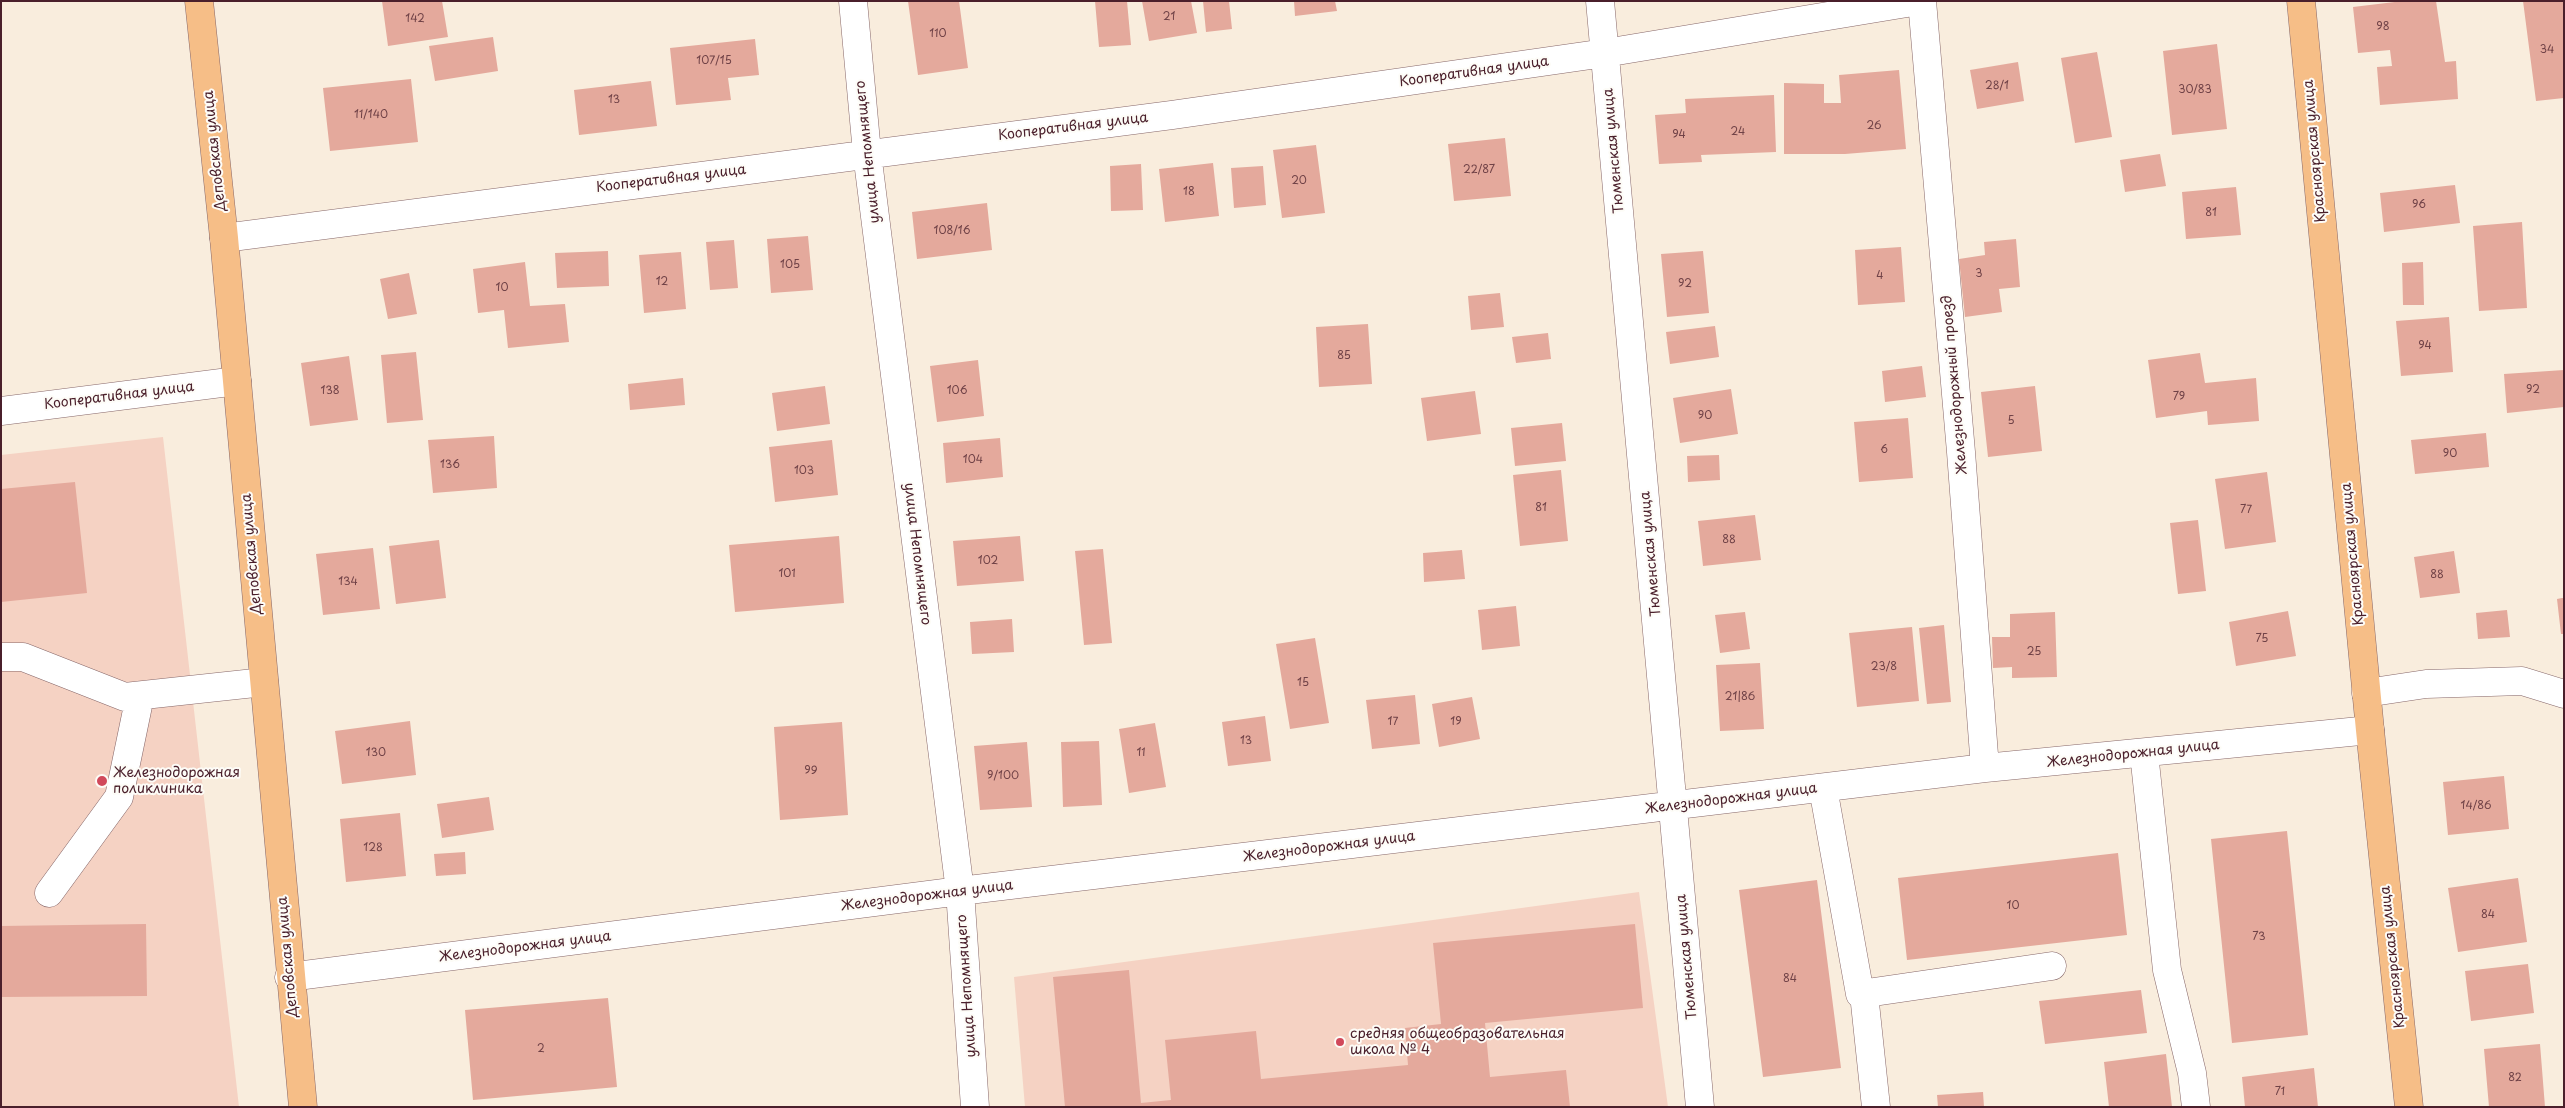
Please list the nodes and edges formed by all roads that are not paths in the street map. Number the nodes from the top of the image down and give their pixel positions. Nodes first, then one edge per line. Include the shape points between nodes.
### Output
1 (199, 1) edge
2 (853, 1) edge
3 (1600, 1) edge
4 (1920, 1) edge
5 (2301, 1) edge
6 (1606, 53) junction
7 (867, 153) junction
8 (224, 238) junction
9 (237, 381) junction
10 (1, 411) edge
11 (1, 658) edge
12 (264, 682) junction
13 (2366, 693) junction
14 (2564, 694) edge
15 (140, 696) junction
16 (2370, 730) junction
17 (2144, 753) junction
18 (1985, 768) junction
19 (1823, 788) junction
20 (1673, 806) junction
21 (960, 891) junction
22 (50, 893) dead end
23 (2052, 966) dead end
24 (290, 977) junction
25 (1864, 994) junction
26 (303, 1107) edge
27 (975, 1107) edge
28 (1700, 1107) edge
29 (1876, 1107) edge
30 (2196, 1107) edge
31 (2409, 1107) edge

1 - 8 main road, Деповская улица
2 - 7 street, улица Непомнящего
3 - 6 street, Тюменская улица
4 - 6 street, Кооперативная улица
4 - 18 street, Железнодорожный проезд via 1960,442
5 - 13 main road, Красноярская улица
6 - 7 street, Кооперативная улица
6 - 20 street, Тюменская улица
7 - 8 street, Кооперативная улица
7 - 21 street, улица Непомнящего
8 - 9 main road, Деповская улица
9 - 10 street, Кооперативная улица
9 - 12 main road, Деповская улица
11 - 15 street via 23,657 125,697
12 - 15 street
12 - 24 main road, Деповская улица
13 - 14 street via 2426,684 2522,680
13 - 16 main road, Красноярская улица
15 - 22 street via 119,797
16 - 17 street, Железнодорожная улица
16 - 31 main road, Красноярская улица
17 - 18 street, Железнодорожная улица
17 - 30 street via 2167,970 2192,1073
18 - 19 street, Железнодорожная улица
19 - 20 street, Железнодорожная улица
19 - 25 street via 1860,994
20 - 21 street, Железнодорожная улица
20 - 28 street, Тюменская улица
21 - 24 street, Железнодорожная улица
21 - 27 street, улица Непомнящего
23 - 25 street
24 - 26 main road, Деповская улица
25 - 29 street

